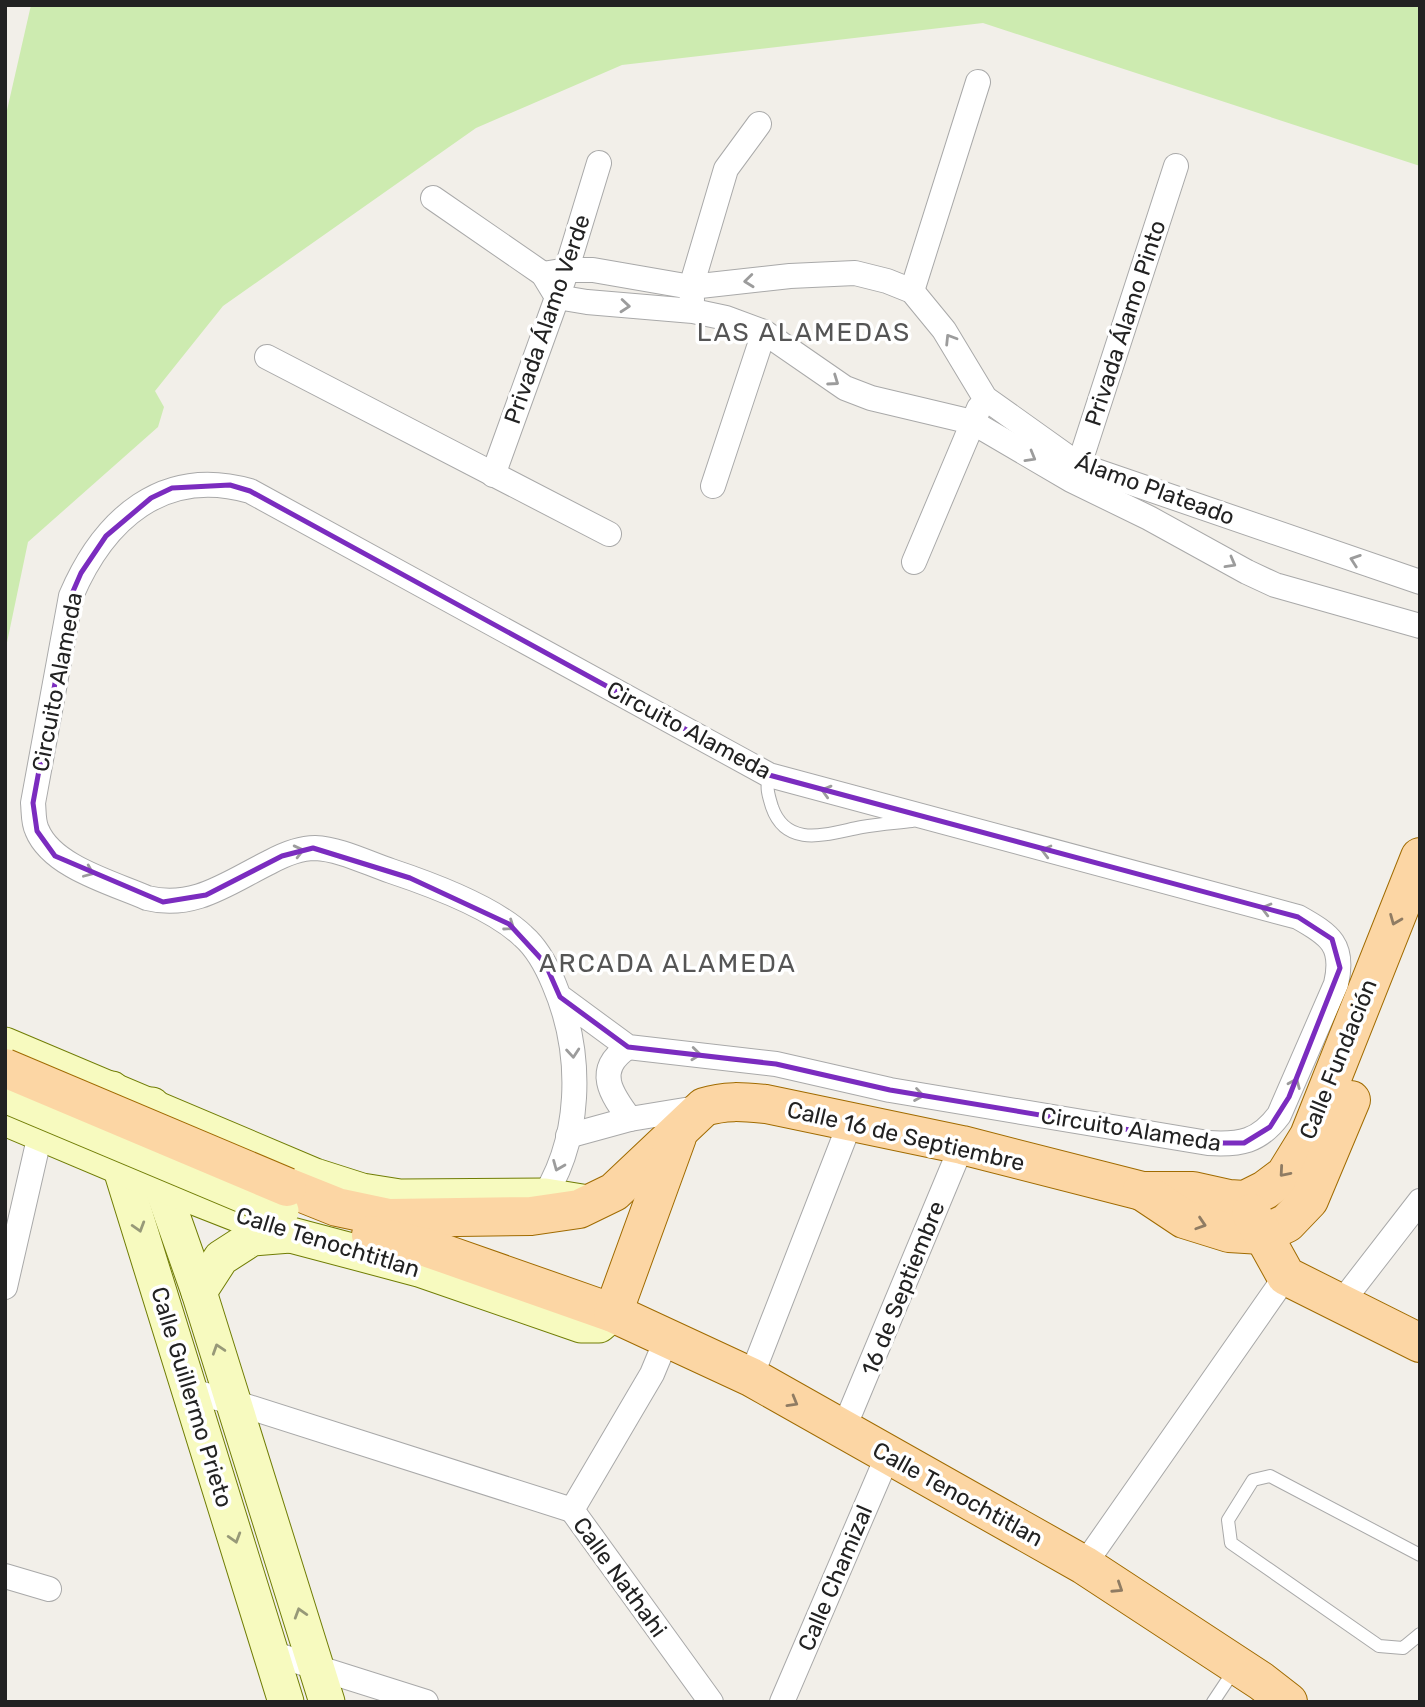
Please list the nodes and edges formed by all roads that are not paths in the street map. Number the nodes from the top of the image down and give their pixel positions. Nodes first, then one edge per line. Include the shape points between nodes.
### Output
1 (978, 82) dead end
2 (759, 124) dead end
3 (599, 163) dead end
4 (1176, 166) dead end
5 (433, 198) dead end
6 (555, 272) junction
7 (912, 291) junction
8 (557, 297) junction
9 (692, 299) junction
10 (764, 332) junction
11 (267, 357) dead end
12 (985, 398) junction
13 (972, 422) junction
14 (1075, 473) junction
15 (493, 475) junction
16 (713, 486) dead end
17 (609, 534) dead end
18 (914, 562) dead end
19 (1420, 582) edge
20 (1420, 626) edge
21 (769, 775) junction
22 (926, 819) junction
23 (1420, 857) edge
24 (1420, 927) edge
25 (560, 997) junction
26 (5, 1045) edge
27 (628, 1047) junction
28 (56, 1066) junction
29 (5, 1068) edge
30 (112, 1089) junction
31 (5, 1095) edge
32 (152, 1105) junction
33 (5, 1118) edge
34 (630, 1119) junction
35 (692, 1119) junction
36 (850, 1123) junction
37 (41, 1132) junction
38 (568, 1136) junction
39 (961, 1145) junction
40 (120, 1166) junction
41 (162, 1184) junction
42 (1142, 1191) junction
43 (603, 1198) junction
44 (1245, 1200) junction
45 (1420, 1201) edge
46 (538, 1206) junction
47 (286, 1211) junction
48 (1262, 1235) junction
49 (640, 1238) junction
50 (1286, 1276) junction
51 (5, 1287) edge
52 (199, 1292) junction
53 (1341, 1303) junction
54 (613, 1313) junction
55 (667, 1338) junction
56 (1420, 1343) edge
57 (751, 1377) junction
58 (190, 1391) junction
59 (233, 1402) junction
60 (843, 1430) junction
61 (888, 1455) junction
62 (572, 1510) junction
63 (1420, 1555) edge
64 (1084, 1565) junction
65 (5, 1577) edge
66 (48, 1588) dead end
67 (1420, 1634) edge
68 (271, 1653) junction
69 (316, 1666) junction
70 (1237, 1666) junction
71 (286, 1702) edge
72 (327, 1702) edge
73 (426, 1702) edge
74 (711, 1702) edge
75 (782, 1702) edge
76 (1213, 1702) edge
77 (1288, 1702) edge

1 - 7 street
2 - 9 street via 726,169
3 - 6 street, Privada Álamo Verde
4 - 14 street, Privada Álamo Pinto
5 - 6 street
6 - 8 street, Privada Álamo Verde
6 - 9 street via 593,270
7 -> 9 street via 855,273 790,276
12 -> 7 street, Álamo Plateado via 944,330
8 -> 9 street via 587,302
8 - 15 street, Privada Álamo Verde
9 - 10 street, Álamo Plateado
10 -> 13 street, Álamo Plateado via 845,388
10 - 16 street
11 - 15 street
12 - 13 street
12 - 14 street, Álamo Plateado
13 -> 14 street, Álamo Plateado
13 - 18 street
19 -> 14 street, Álamo Plateado
14 -> 20 street, Álamo Plateado via 1275,585
15 - 17 street
22 -> 21 street, Circuito Alameda
21 - 22 lane via 766,788 776,817 789,830 810,837
21 -> 25 street, Circuito Alameda via 250,491 206,483 172,488 129,513 106,536 71,596 33,803 37,831 55,856 163,902 206,895 282,856 313,848 329,850 410,877 509,924 545,963
27 -> 22 street, Circuito Alameda via 776,1064 890,1090 1208,1143 1244,1143 1270,1127 1289,1097 1336,984 1340,968 1332,939 1298,917
23 -> 44 main road, Calle Fundación via 1309,1136 1285,1175
24 - 48 main road, Calle Fundación via 1310,1200 1287,1223
25 - 27 street, Circuito Alameda
25 -> 38 street, Circuito Alameda via 575,1075
26 - 28 street
27 - 34 street via 614,1059 608,1077 611,1095
28 - 30 street
28 - 37 street
29 - 47 main road, Calle Tenochtitlan, bridge
30 - 32 street
30 - 40 street, Calle Guillermo Prieto
31 - 47 street, Calle Tenochtitlan, bridge
32 - 41 street, Calle Guillermo Prieto
32 - 46 street via 315,1176 362,1191
33 - 37 street, Calle Tenochtitlan
34 - 35 street
34 - 38 street
35 - 36 main road, Calle 16 de Septiembre via 722,1102 739,1101
35 - 43 main road
35 - 49 main road
36 - 39 main road, Calle 16 de Septiembre
36 - 57 street
37 - 40 street, Calle Tenochtitlan
37 - 51 street
38 -> 46 street, Circuito Alameda
39 - 42 main road, Calle 16 de Septiembre
39 - 60 street, 16 de Septiembre
40 - 41 street, Calle Tenochtitlan
40 -> 58 street, Calle Guillermo Prieto
41 - 47 street, Calle Tenochtitlan
41 - 52 street, Calle Guillermo Prieto
42 - 44 main road via 1193,1191
42 -> 48 main road via 1184,1219 1229,1233
43 - 46 main road via 579,1209
43 - 49 street via 632,1213
44 - 48 main road
45 - 53 street
46 - 47 main road via 389,1219 337,1207
47 - 52 street via 221,1258
47 - 54 main road, Calle Tenochtitlan via 428,1248
48 - 50 main road
49 - 54 main road
50 - 53 main road
50 - 64 street
59 -> 52 street, Calle Guillermo Prieto
53 - 56 main road
54 - 55 main road, Calle Tenochtitlan
55 - 57 main road, Calle Tenochtitlan
55 - 62 street, Calle Nathahi via 652,1374
57 -> 60 main road, Calle Tenochtitlan
58 - 59 street
58 -> 68 street, Calle Guillermo Prieto
59 - 62 street
69 -> 59 street, Calle Guillermo Prieto
60 - 61 main road, Calle Tenochtitlan
61 - 64 main road, Calle Tenochtitlan
61 - 75 street, Calle Chamizal
62 - 74 street, Calle Nathahi
63 - 67 lane via 1270,1476 1253,1480 1228,1520 1231,1544 1379,1646 1403,1648
64 -> 70 main road, Calle Tenochtitlan
65 - 66 street
68 - 69 street
68 - 71 street, Calle Guillermo Prieto
69 - 72 street, Calle Guillermo Prieto
69 - 73 street
70 - 76 lane
70 - 77 main road, Calle Tenochtitlan

